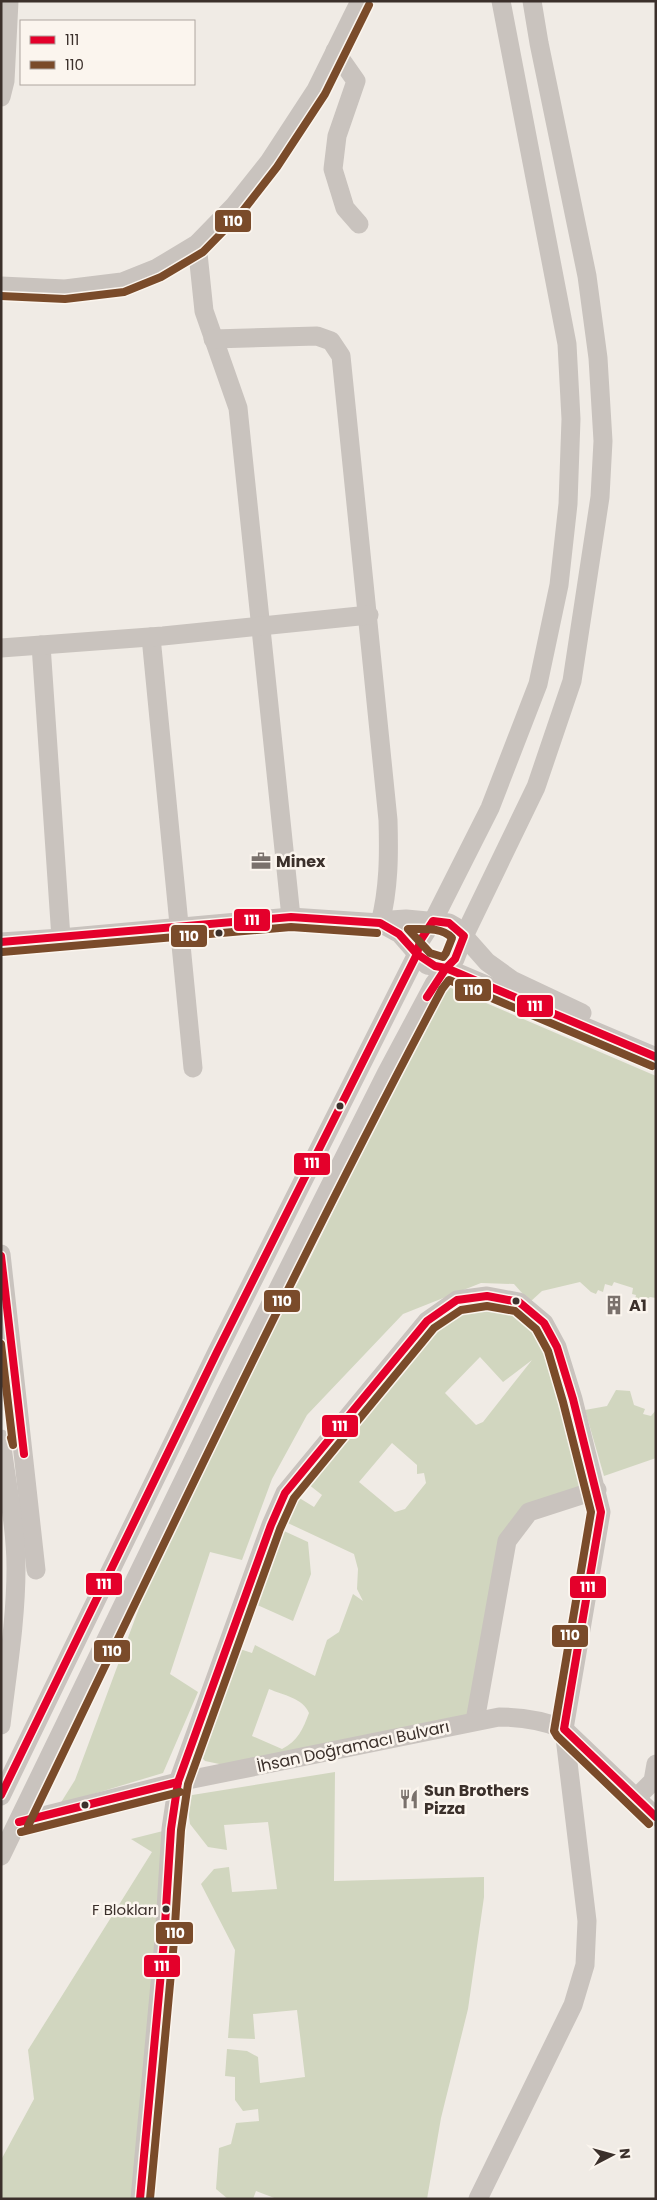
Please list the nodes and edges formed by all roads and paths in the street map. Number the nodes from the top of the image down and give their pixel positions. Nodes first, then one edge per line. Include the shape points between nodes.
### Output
1 (9, 1) edge
2 (360, 1) edge
3 (501, 1) edge
4 (532, 1) edge
5 (335, 52) junction
6 (1, 97) edge
7 (359, 224) dead end
8 (197, 244) junction
9 (1, 286) edge
10 (213, 339) junction
11 (368, 615) junction
12 (262, 625) junction
13 (151, 637) junction
14 (41, 645) junction
15 (1, 648) edge
16 (291, 917) junction
17 (434, 921) junction
18 (380, 923) junction
19 (178, 926) junction
20 (464, 936) junction
21 (62, 938) junction
22 (1, 942) edge
23 (417, 954) junction
24 (446, 968) junction
25 (656, 1048) edge
26 (656, 1057) edge
27 (193, 1068) dead end
28 (1, 1254) edge
29 (2, 1451) edge
30 (24, 1454) junction
31 (597, 1490) junction
32 (36, 1570) dead end
33 (475, 1722) junction
34 (1, 1725) edge
35 (564, 1729) junction
36 (656, 1764) edge
37 (178, 1782) junction
38 (1, 1796) edge
39 (636, 1798) junction
40 (656, 1817) edge
41 (19, 1822) junction
42 (1, 1856) edge
43 (140, 2199) edge
44 (478, 2199) edge

1 - 6 street via 5,80
2 - 5 street
3 - 17 street via 567,344 571,418 568,504 559,585 538,684 490,808
4 - 20 street via 586,276 598,358 602,440 600,497 572,681 536,787
5 - 7 street via 356,81 337,136 332,169 344,208
5 - 8 street via 316,90 269,162 234,206
8 - 9 street via 157,268 122,282 65,289
8 - 10 street via 204,311
10 - 11 street via 317,336 331,341 339,350 343,362
10 - 12 street via 238,408
11 - 12 street
11 - 18 street via 388,820 386,900
12 - 13 street
12 - 16 street
13 - 14 street
13 - 19 street
14 - 15 street
14 - 21 street
16 - 18 street
16 - 19 street
17 - 18 street via 391,920
17 - 20 street via 448,923
17 - 23 street via 420,941
18 - 23 street via 400,934
19 - 21 street
19 - 27 street
20 - 24 street via 455,959
20 - 25 street via 487,962 512,980
21 - 22 street
23 - 24 street via 428,965
23 - 38 street via 221,1343
24 - 26 street
24 - 41 street via 434,984 386,1074 225,1395
28 - 30 street
29 - 30 street
29 - 34 street via 16,1568 13,1626
30 - 32 street
31 - 33 street via 529,1512 507,1541
31 - 35 street via 601,1512
31 - 37 street via 558,1350 544,1323 519,1302 487,1296 457,1300 427,1321 285,1493
33 - 35 street, İhsan Doğramacı Bulvarı via 499,1717 525,1717
33 - 37 street, İhsan Doğramacı Bulvarı
35 - 39 street, İhsan Doğramacı Bulvarı
35 - 44 street via 587,1921 585,1965 573,2005
36 - 39 street via 653,1781
37 - 41 street, İhsan Doğramacı Bulvarı
37 - 43 street via 171,1829
39 - 40 street, İhsan Doğramacı Bulvarı
41 - 42 street

